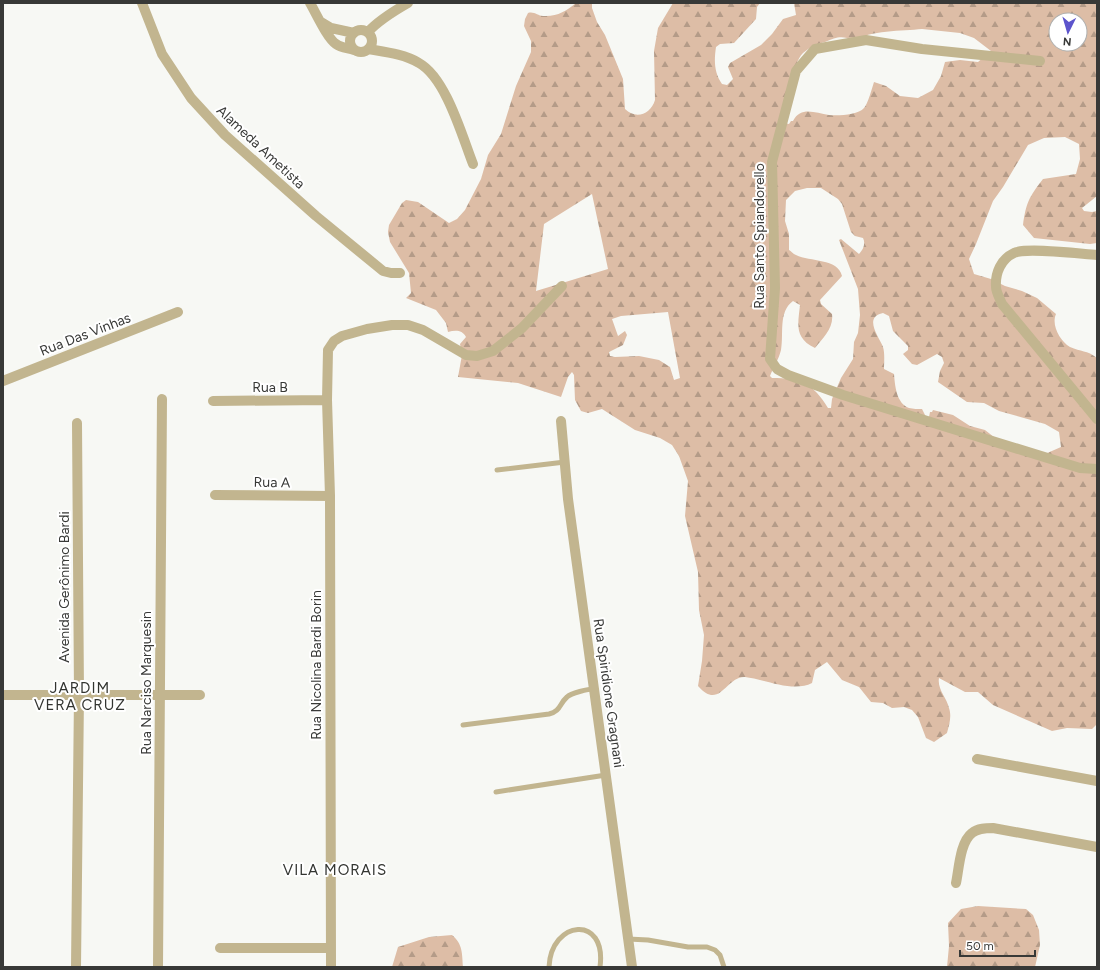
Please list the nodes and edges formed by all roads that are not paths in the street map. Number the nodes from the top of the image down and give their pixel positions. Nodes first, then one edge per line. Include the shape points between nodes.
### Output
1 (142, 3) edge
2 (310, 3) edge
3 (408, 3) edge
4 (321, 22) junction
5 (368, 32) junction
6 (354, 33) junction
7 (368, 49) junction
8 (354, 50) junction
9 (1040, 61) dead end
10 (473, 164) dead end
11 (1097, 255) edge
12 (400, 273) dead end
13 (562, 286) dead end
14 (178, 312) dead end
15 (3, 381) edge
16 (162, 399) dead end
17 (213, 400) dead end
18 (327, 400) junction
19 (1097, 419) edge
20 (561, 422) dead end
21 (77, 423) dead end
22 (565, 462) junction
23 (1097, 469) edge
24 (497, 470) dead end
25 (215, 495) dead end
26 (330, 496) junction
27 (594, 689) junction
28 (200, 694) dead end
29 (3, 695) edge
30 (79, 695) junction
31 (160, 695) junction
32 (463, 725) dead end
33 (977, 759) dead end
34 (606, 775) junction
35 (1097, 780) edge
36 (496, 792) dead end
37 (1097, 847) edge
38 (956, 884) dead end
39 (628, 939) junction
40 (220, 948) dead end
41 (331, 948) junction
42 (76, 967) edge
43 (158, 967) edge
44 (331, 967) edge
45 (549, 967) edge
46 (600, 967) edge
47 (632, 967) edge
48 (724, 967) edge

1 - 12 street, Alameda Ametista via 162,54 191,98 225,135 383,272
2 - 4 street
3 - 5 street
4 - 6 street via 332,28
4 - 8 street via 335,44
5 - 6 street via 361,30
5 - 7 street via 372,39
6 - 8 street via 350,39
7 - 8 street via 361,52
7 - 10 street via 411,59 430,70 451,108
9 - 23 street, Rua Santo Spiandorello via 922,49 866,40 815,49 796,71 772,162 775,288 770,359 777,368 788,375 843,395 1080,468
11 - 19 street via 1036,250 1014,252 1003,262 996,274 996,288 1002,304
13 - 18 street, Rua Nicolina Bardi Borin via 522,328 493,351 476,356 466,354 423,330 408,325 367,329 342,336 334,341 328,350
14 - 15 street, Rua Das Vinhas
16 - 31 street, Rua Narciso Marquesin
17 - 18 street, Rua B
18 - 26 street, Rua Nicolina Bardi Borin
20 - 22 street, Rua Spiridione Gragnani
21 - 30 street, Avenida Gerônimo Bardi
22 - 24 lane
22 - 27 street, Rua Spiridione Gragnani
25 - 26 street, Rua A
26 - 41 street, Rua Nicolina Bardi Borin
27 - 32 lane via 568,695 558,710 549,714
27 - 34 street, Rua Spiridione Gragnani
28 - 31 street
29 - 30 street
30 - 31 street
30 - 42 street, Avenida Gerônimo Bardi
31 - 43 street, Rua Narciso Marquesin
33 - 35 street
34 - 36 lane
34 - 39 street, Rua Spiridione Gragnani
37 - 38 street via 993,828 980,828 971,833 965,842
39 - 47 street, Rua Spiridione Gragnani
39 - 48 lane via 707,947 720,955
40 - 41 street
41 - 44 street, Rua Nicolina Bardi Borin
45 - 46 lane via 552,950 559,938 566,932 579,930 594,936 599,945

